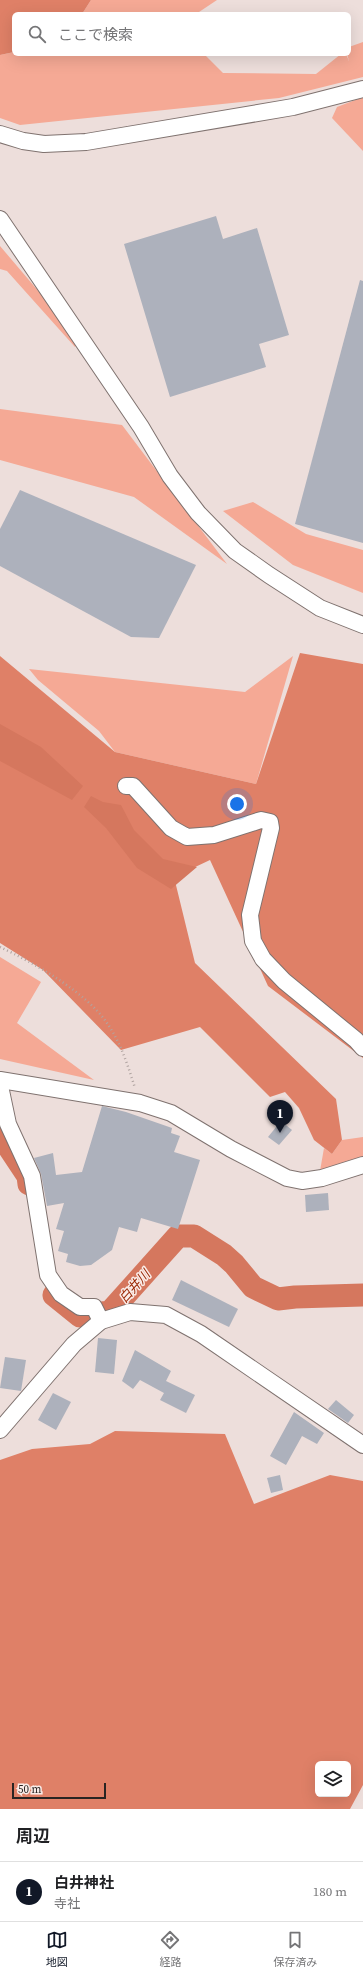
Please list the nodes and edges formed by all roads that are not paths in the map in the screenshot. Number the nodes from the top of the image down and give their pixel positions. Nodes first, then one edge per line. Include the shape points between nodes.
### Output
1 (363, 89) edge
2 (0, 134) edge
3 (0, 219) edge
4 (363, 625) edge
5 (126, 786) dead end
6 (363, 1048) edge
7 (0, 1080) edge
8 (0, 1086) edge
9 (363, 1165) edge
10 (97, 1314) junction
11 (0, 1430) edge
12 (363, 1445) edge

1 - 2 street via 293,107 86,142 44,144
3 - 4 street via 141,427 170,476 198,513 235,551 269,576 320,608
5 - 6 street via 133,786 172,828 187,837 214,835 261,820 270,822 271,828 250,915 253,941 263,959 284,981
7 - 9 street via 140,1104 170,1113 287,1178 302,1181 322,1178
8 - 10 street via 8,1124 32,1176 48,1275 61,1294 80,1308
10 - 11 street
10 - 12 street via 130,1312 166,1315 201,1334

